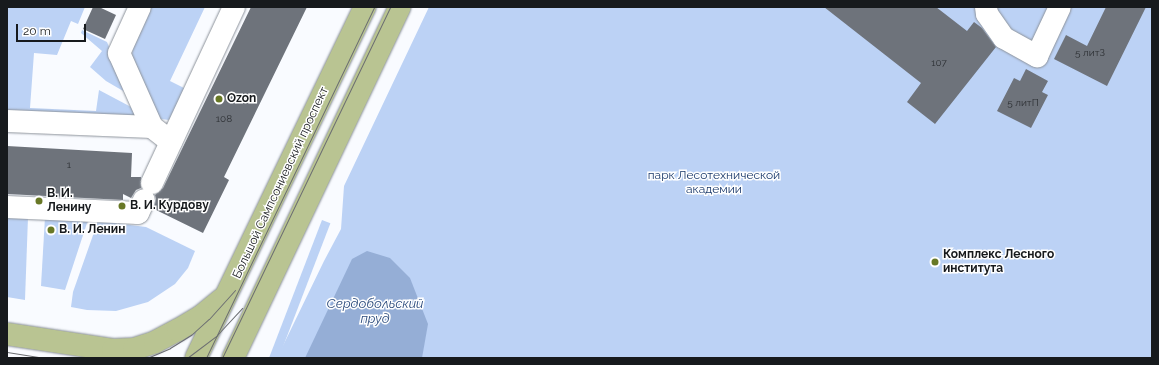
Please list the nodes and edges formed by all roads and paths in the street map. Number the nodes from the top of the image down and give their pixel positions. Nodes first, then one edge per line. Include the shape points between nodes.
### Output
1 (140, 7) edge
2 (234, 7) edge
3 (365, 7) edge
4 (400, 7) edge
5 (986, 7) edge
6 (1060, 7) edge
7 (7, 121) edge
8 (152, 127) junction
9 (171, 142) junction
10 (7, 207) edge
11 (228, 295) junction
12 (7, 334) edge
13 (121, 354) edge
14 (196, 358) edge
15 (233, 358) edge

1 - 8 lane via 119,53
2 - 9 lane
3 - 11 main road, Большой Сампсониевский проспект
4 - 15 main road
5 - 6 lane via 987,14 1004,38 1037,56
7 - 8 lane
8 - 9 lane
9 - 10 lane via 138,213
11 - 13 main road via 200,317 155,342
11 - 14 main road, Большой Сампсониевский проспект
12 - 13 main road

